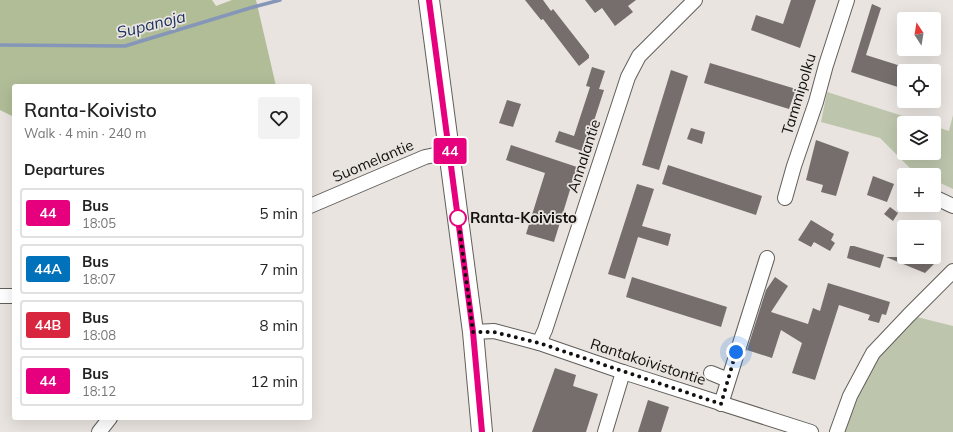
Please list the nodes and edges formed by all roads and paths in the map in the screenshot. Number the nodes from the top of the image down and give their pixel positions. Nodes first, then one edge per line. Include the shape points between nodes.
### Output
1 (429, 0) edge
2 (696, 0) edge
3 (847, 0) edge
4 (450, 152) junction
5 (785, 198) dead end
6 (941, 200) edge
7 (312, 205) edge
8 (953, 206) edge
9 (767, 258) dead end
10 (953, 271) edge
11 (0, 296) edge
12 (12, 296) edge
13 (473, 332) junction
14 (539, 343) junction
15 (623, 372) junction
16 (711, 373) dead end
17 (728, 380) junction
18 (721, 404) junction
19 (108, 420) edge
20 (99, 432) edge
21 (482, 432) edge
22 (605, 432) edge
23 (811, 432) edge
24 (837, 432) edge

1 - 4 main road
2 - 14 street, Annalantie via 639,56 628,77
3 - 5 street, Tammipolku
4 - 7 street, Suomelantie via 425,157
4 - 13 main road
6 - 8 street
9 - 17 street
10 - 24 street via 873,353 850,396
11 - 12 street
13 - 14 street, Rantakoivistontie via 494,332
13 - 21 main road
14 - 15 street, Rantakoivistontie
15 - 18 street, Rantakoivistontie
15 - 22 street
16 - 17 street
17 - 18 street
18 - 23 street, Rantakoivistontie
19 - 20 street

